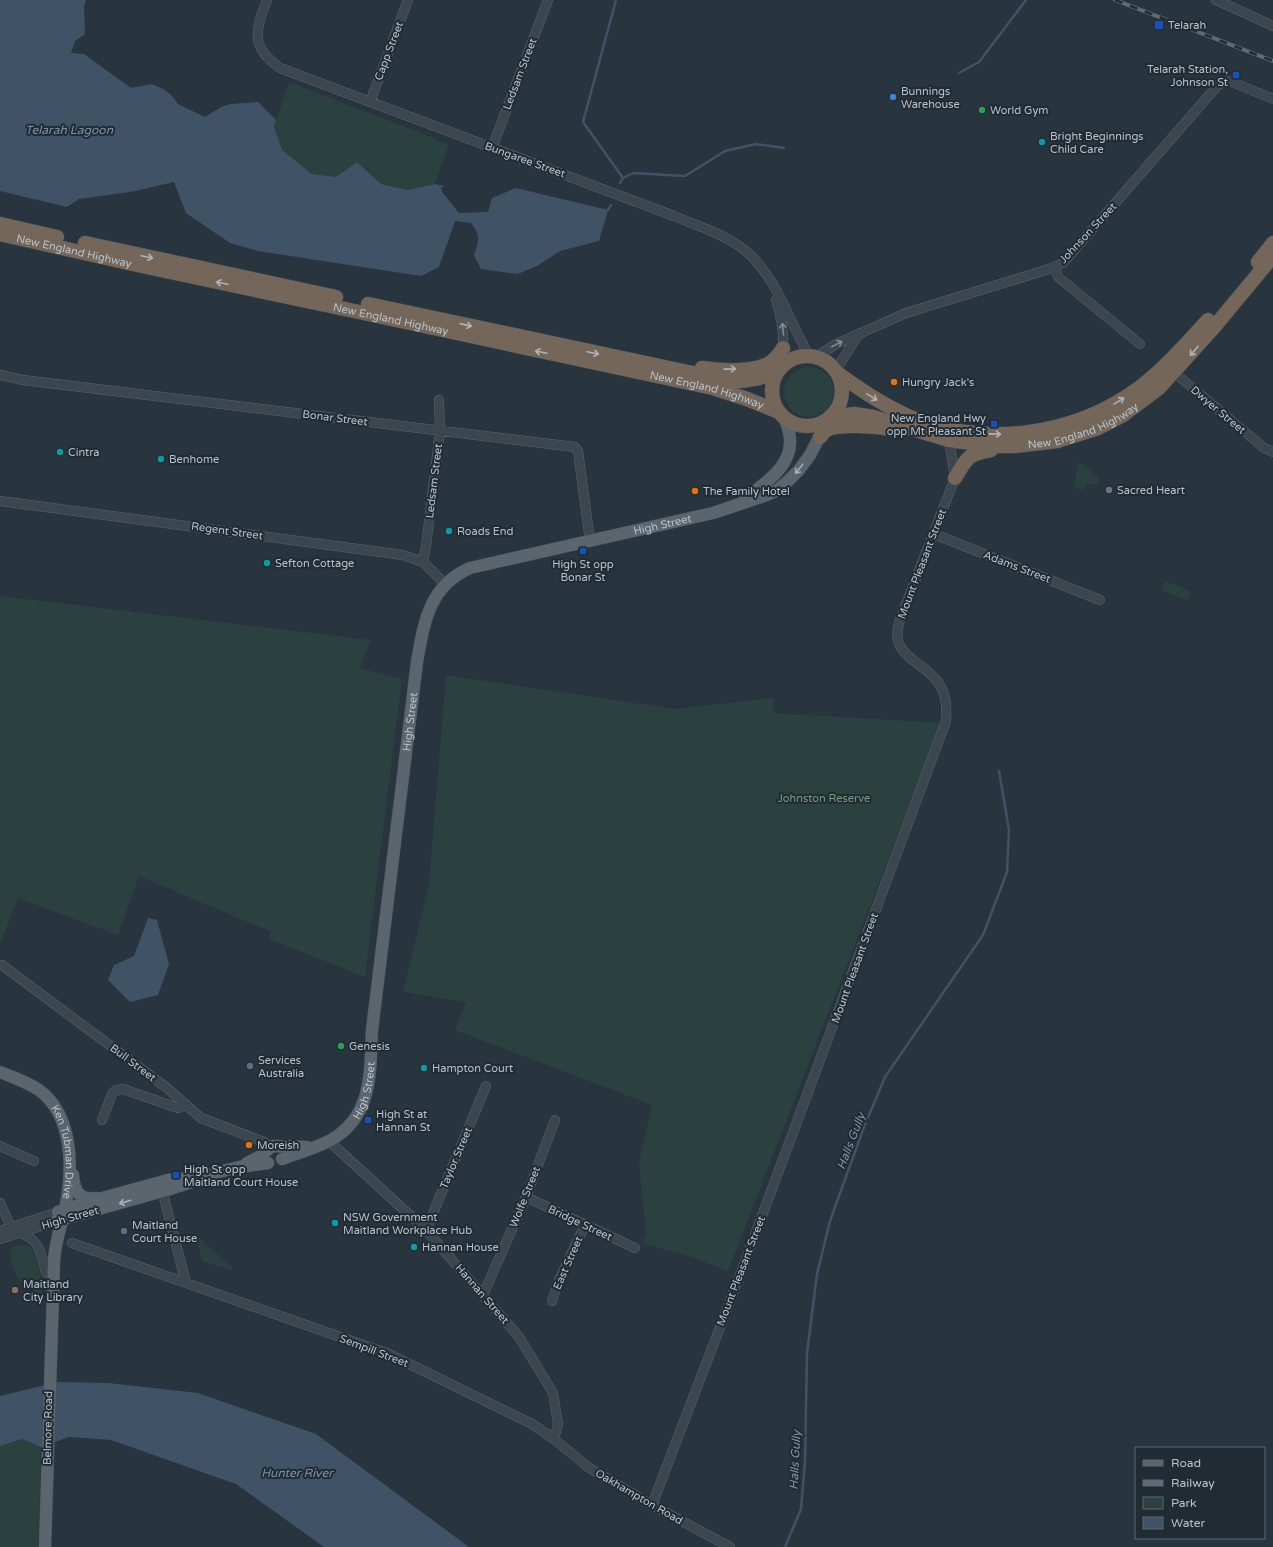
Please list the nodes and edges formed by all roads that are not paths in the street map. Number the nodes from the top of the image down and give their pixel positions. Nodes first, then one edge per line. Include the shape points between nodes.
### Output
1 (267, 0) edge
2 (408, 0) edge
3 (548, 0) edge
4 (1216, 0) edge
5 (1272, 25) edge
6 (1273, 99) edge
7 (370, 102) junction
8 (492, 148) junction
9 (0, 224) edge
10 (0, 234) edge
11 (1273, 243) edge
12 (1273, 256) edge
13 (1055, 267) junction
14 (772, 284) junction
15 (858, 335) junction
16 (1140, 344) dead end
17 (784, 348) junction
18 (813, 356) junction
19 (649, 365) junction
20 (1170, 368) junction
21 (779, 369) junction
22 (838, 372) junction
23 (0, 374) edge
24 (439, 400) dead end
25 (781, 415) junction
26 (829, 418) junction
27 (440, 431) junction
28 (929, 434) junction
29 (820, 437) junction
30 (949, 440) junction
31 (1015, 446) junction
32 (1273, 452) edge
33 (955, 478) junction
34 (0, 501) edge
35 (741, 503) junction
36 (934, 534) junction
37 (590, 541) junction
38 (422, 562) junction
39 (445, 584) junction
40 (1100, 600) dead end
41 (2, 965) dead end
42 (0, 1072) edge
43 (486, 1086) dead end
44 (47, 1097) junction
45 (186, 1104) junction
46 (102, 1120) dead end
47 (555, 1120) dead end
48 (67, 1138) junction
49 (329, 1141) junction
50 (0, 1146) edge
51 (314, 1147) junction
52 (270, 1152) junction
53 (34, 1161) dead end
54 (162, 1187) junction
55 (107, 1197) junction
56 (526, 1197) junction
57 (0, 1203) edge
58 (59, 1216) junction
59 (585, 1225) junction
60 (11, 1227) junction
61 (426, 1230) junction
62 (0, 1231) edge
63 (20, 1233) junction
64 (0, 1239) edge
65 (72, 1243) dead end
66 (635, 1248) dead end
67 (46, 1273) junction
68 (186, 1283) junction
69 (483, 1295) junction
70 (552, 1301) dead end
71 (52, 1309) junction
72 (554, 1439) junction
73 (652, 1505) junction
74 (45, 1547) edge
75 (730, 1547) edge

1 - 7 street, Bungaree Street via 257,30 258,43 264,56 280,68
2 - 7 street, Capp Street
3 - 8 street, Ledsam Street
4 - 5 street
6 - 13 street, Johnson Street via 1232,82 1227,81 1218,85 1068,259
7 - 8 street, Bungaree Street
8 - 14 street, Bungaree Street via 709,230 747,253
9 -> 19 highway, New England Highway
25 -> 10 highway, New England Highway via 713,388
11 - 20 highway, New England Highway
12 -> 20 highway, New England Highway via 1215,326
13 - 15 street, Johnson Street via 906,313
13 - 16 street via 1058,277
17 -> 14 street, Bungaree Street via 783,325
14 - 18 street, Bungaree Street via 800,340
18 -> 15 street, Johnson Street
15 - 22 street
19 -> 17 highway via 678,364 706,369 742,369 767,364
17 - 21 street, Bungaree Street
18 - 21 highway via 793,358
18 - 22 highway via 827,362
19 - 21 highway, New England Highway via 730,381 762,378
22 -> 20 highway, New England Highway via 870,396 928,423 980,433 1017,433 1051,429 1093,415
20 - 31 highway, New England Highway via 1159,388 1123,415 1098,428 1057,441
20 - 32 street, Dwyer Street via 1264,448
21 - 25 highway via 772,388 772,396 774,405
22 - 26 highway via 842,382 842,397
23 - 27 street, Bonar Street via 23,380
24 - 27 street, Ledsam Street
25 - 26 highway via 792,422 811,426
25 - 35 main road, High Street via 789,431 788,455 782,466
26 - 28 highway, New England Highway via 854,414 874,417
26 - 29 main road, High Street
27 - 37 street, Bonar Street via 575,447 578,451
27 - 38 street, Ledsam Street
28 - 29 highway via 884,428 842,427 826,430
28 - 30 highway, New England Highway
29 -> 35 main road, High Street via 799,470 788,481 764,496
30 - 31 highway, New England Highway via 979,445
30 - 33 street, Mount Pleasant Street
31 - 33 highway via 975,453 966,460
33 - 36 street, Mount Pleasant Street
34 - 38 street, Regent Street via 403,555
35 - 37 main road, High Street via 713,513
36 - 40 street, Adams Street
36 - 73 street, Mount Pleasant Street via 897,632 900,647 906,655 939,683 947,708 943,733
37 - 39 main road, High Street via 470,568 455,575
38 - 39 street, Regent Street
39 - 49 main road, High Street via 431,606 417,662 366,1097 351,1123
41 - 45 street, Bull Street
42 - 44 main road, Ken Tubman Drive via 30,1084
43 - 61 street, Taylor Street
44 - 48 main road, Ken Tubman Drive via 58,1112
44 - 58 main road, Ken Tubman Drive via 60,1126 63,1149
45 - 46 street via 178,1108 123,1089 116,1090
45 - 52 street, Bull Street via 201,1118 264,1142
47 - 56 street, Wolfe Street
48 - 55 main road via 72,1156 75,1188 86,1199
48 - 58 main road, Ken Tubman Drive via 70,1170
49 - 51 main road, High Street
49 - 61 street, Hannan Street
50 - 53 street
51 - 52 main road, High Street
51 - 52 main road, High Street via 282,1159 277,1164
52 - 54 main road, High Street via 239,1167
54 - 55 main road, High Street
54 -> 58 main road, High Street
54 - 68 street
55 - 58 main road, High Street
56 - 59 street, Bridge Street
56 - 69 street, Wolfe Street
57 - 60 street
58 - 60 street, High Street
58 - 63 street, High Street
58 - 67 main road, Belmore Road via 47,1245
58 - 71 main road, Belmore Road via 54,1252
59 - 66 street, Bridge Street
59 - 70 street, East Street
60 - 62 street, High Street
61 - 69 street, Hannan Street
63 - 64 street, High Street
63 - 67 street via 30,1237 38,1245
65 - 68 street, Sempill Street
67 - 71 main road, Belmore Road
68 - 72 street, Sempill Street via 388,1354 532,1424
69 - 72 street, Hannan Street via 519,1337 553,1393 558,1424
71 - 74 main road, Belmore Road
72 - 73 street, Oakhampton Road via 588,1467
73 - 75 street, Oakhampton Road

